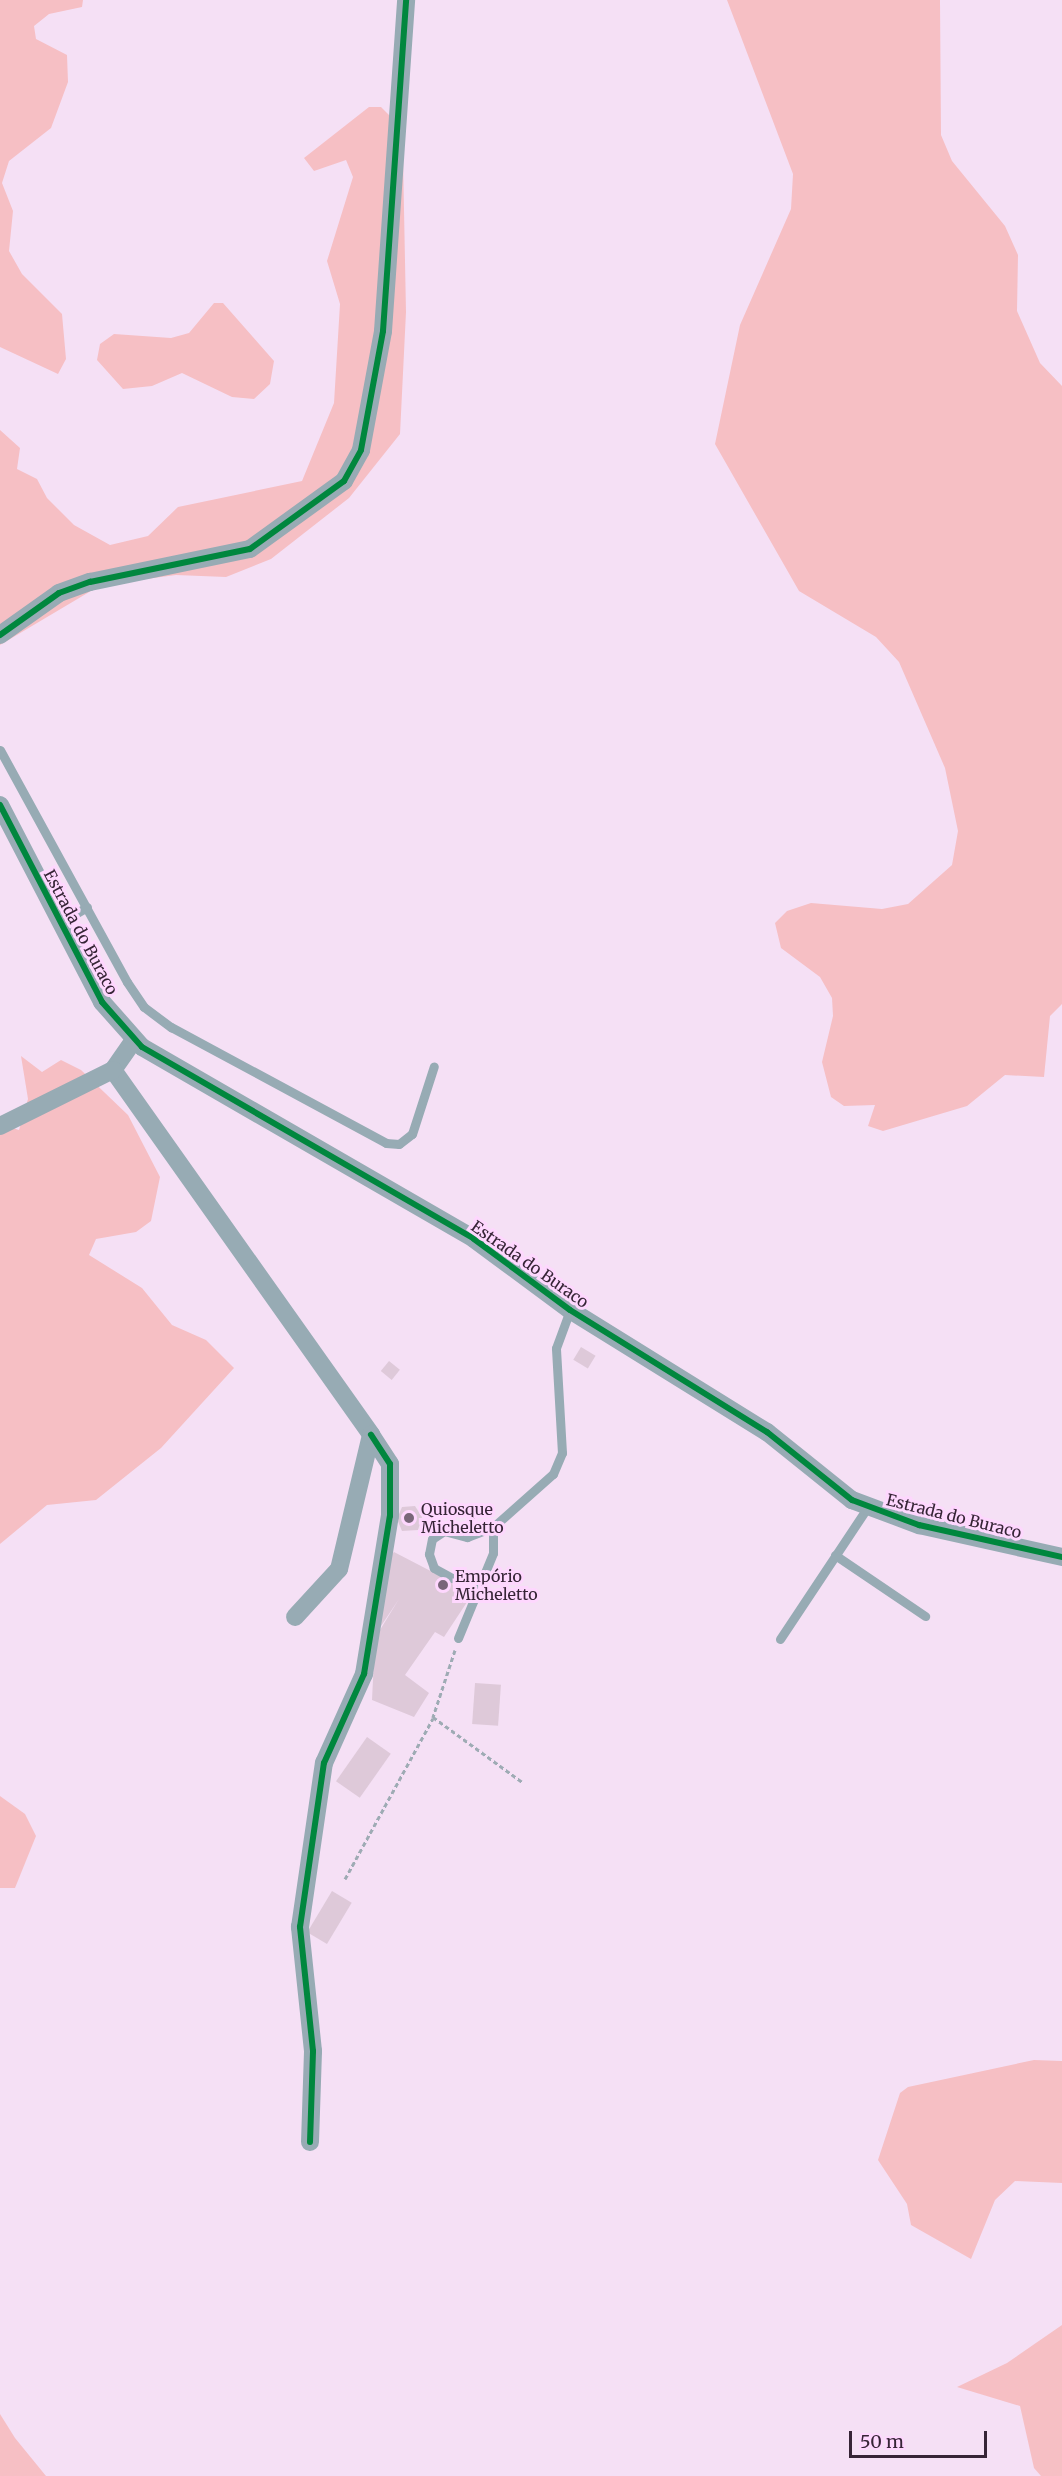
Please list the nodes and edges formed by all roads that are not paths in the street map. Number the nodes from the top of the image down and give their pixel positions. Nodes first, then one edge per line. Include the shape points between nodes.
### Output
1 (406, 0) edge
2 (0, 635) edge
3 (0, 750) edge
4 (0, 805) edge
5 (87, 907) junction
6 (61, 922) junction
7 (134, 1040) junction
8 (434, 1066) dead end
9 (113, 1070) junction
10 (0, 1126) edge
11 (570, 1310) junction
12 (371, 1435) junction
13 (867, 1508) junction
14 (493, 1527) junction
15 (835, 1555) junction
16 (1062, 1557) edge
17 (486, 1575) junction
18 (925, 1616) dead end
19 (295, 1617) dead end
20 (458, 1638) road end
21 (780, 1639) dead end
22 (310, 2142) dead end

1 - 2 street via 383,331 361,450 344,481 250,549 90,582 59,593
3 - 5 lane
4 - 6 street, Estrada do Buraco
5 - 6 lane
5 - 8 lane via 144,1007 171,1027 386,1143 399,1144 412,1134
6 - 7 street, Estrada do Buraco via 102,1002
7 - 9 street
7 - 11 street, Estrada do Buraco via 391,1188
9 - 10 street
9 - 12 street
11 - 13 street, Estrada do Buraco via 767,1431
11 - 14 lane via 556,1348 562,1452 553,1474
12 - 19 street via 339,1569
12 - 22 street via 390,1464 390,1516 364,1674 324,1763 300,1927 313,2051
13 - 15 lane
13 - 16 street, Estrada do Buraco
14 - 17 lane
14 - 17 lane via 467,1537 444,1531 432,1539 429,1554 434,1568 452,1578
15 - 18 lane
15 - 21 lane
17 - 20 lane

